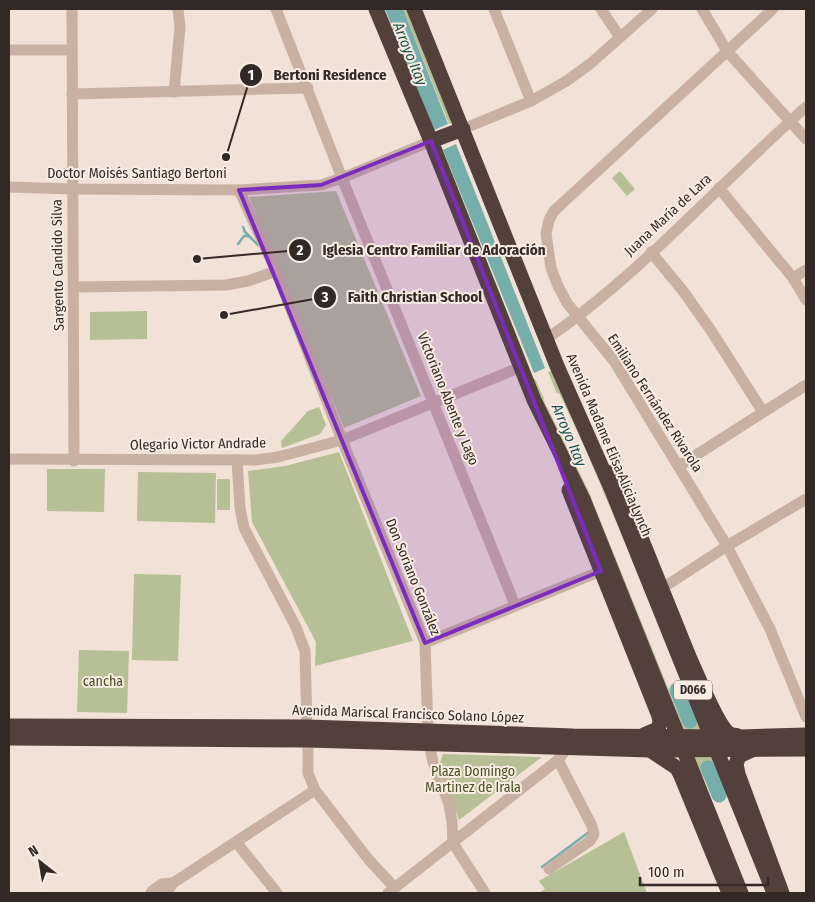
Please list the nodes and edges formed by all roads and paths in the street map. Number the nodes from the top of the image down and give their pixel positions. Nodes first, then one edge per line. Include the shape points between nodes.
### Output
1 (72, 9) edge
2 (178, 9) edge
3 (276, 9) edge
4 (376, 9) edge
5 (414, 9) edge
6 (494, 9) edge
7 (601, 9) edge
8 (652, 9) edge
9 (702, 9) edge
10 (773, 9) edge
11 (619, 36) junction
12 (9, 50) edge
13 (72, 50) junction
14 (727, 51) junction
15 (308, 88) junction
16 (174, 92) junction
17 (72, 94) junction
18 (531, 101) junction
19 (806, 107) edge
20 (790, 121) junction
21 (458, 131) junction
22 (806, 139) edge
23 (434, 140) junction
24 (342, 178) junction
25 (9, 187) edge
26 (718, 188) junction
27 (72, 189) junction
28 (240, 190) junction
29 (651, 252) junction
30 (806, 270) edge
31 (276, 271) junction
32 (793, 278) junction
33 (74, 287) junction
34 (806, 300) edge
35 (579, 317) junction
36 (546, 339) junction
37 (521, 368) junction
38 (806, 385) edge
39 (534, 400) junction
40 (434, 402) junction
41 (763, 412) junction
42 (583, 421) junction
43 (342, 440) junction
44 (9, 459) edge
45 (237, 460) junction
46 (74, 461) junction
47 (679, 466) junction
48 (806, 499) edge
49 (727, 546) junction
50 (601, 571) junction
51 (661, 589) junction
52 (515, 605) junction
53 (425, 643) junction
54 (806, 717) edge
55 (9, 726) edge
56 (308, 733) junction
57 (642, 735) junction
58 (806, 735) edge
59 (429, 736) junction
60 (742, 737) junction
61 (9, 738) edge
62 (568, 747) junction
63 (806, 749) edge
64 (650, 750) junction
65 (754, 750) junction
66 (558, 760) junction
67 (315, 790) junction
68 (236, 842) junction
69 (453, 843) junction
70 (549, 868) dead end
71 (173, 883) junction
72 (391, 891) edge
73 (151, 893) edge
74 (163, 893) edge
75 (277, 893) edge
76 (485, 893) edge
77 (729, 893) edge
78 (741, 893) edge
79 (774, 893) edge
80 (782, 893) edge

1 - 13 street, Sargento Candido Silva
2 - 16 street via 180,27
3 - 15 street, Victoriano Abente y Lago
4 - 23 highway, D066
5 - 21 highway, Avenida Madame Elisa Alicia Lynch / D066
6 - 18 street
7 - 11 street
8 - 11 street
9 - 14 street
10 - 14 street, Emiliano Fernández Rivarola
11 - 18 street via 578,73
12 - 13 street
13 - 17 street, Sargento Candido Silva
14 - 20 street
14 - 35 street, Emiliano Fernández Rivarola via 554,211 546,234 551,268 567,303
15 - 16 street
15 - 24 street, Victoriano Abente y Lago
16 - 17 street
17 - 27 street, Sargento Candido Silva
18 - 21 street
19 - 20 street, Juana María de Lara
20 - 22 street
20 - 26 street, Juana María de Lara
21 - 23 highway
21 - 36 highway, Avenida Madame Elisa Alicia Lynch / D066
23 - 24 street, Doctor Moisés Santiago Bertoni
23 - 37 highway, D066
24 - 28 street, Doctor Moisés Santiago Bertoni via 321,185
24 - 40 street, Victoriano Abente y Lago
25 - 27 street, Doctor Moisés Santiago Bertoni
26 - 29 street, Juana María de Lara
26 - 32 street
27 - 28 street, Doctor Moisés Santiago Bertoni
27 - 33 street, Sargento Candido Silva
28 - 31 street, Don Soriano González
29 - 35 street, Juana María de Lara
29 - 41 street via 710,329
30 - 32 street
31 - 33 street via 226,285
31 - 43 street, Don Soriano González
32 - 34 street
33 - 46 street, Sargento Candido Silva
35 - 36 street, Juana María de Lara
35 - 47 street, Emiliano Fernández Rivarola via 614,361
36 - 42 highway, Avenida Madame Elisa Alicia Lynch / D066
37 - 39 highway, D066
37 - 40 street, Olegario Victor Andrade
38 - 41 street
39 - 50 highway
39 - 78 highway, D066, bridge via 583,499
40 - 43 street, Olegario Victor Andrade
40 - 52 street, Victoriano Abente y Lago
41 - 47 street
42 - 51 highway via 613,470
42 - 79 highway, Avenida Madame Elisa Alicia Lynch / D066, bridge
43 - 45 street, Olegario Victor Andrade via 278,457
43 - 53 street, Don Soriano González
44 - 46 street, Olegario Victor Andrade
45 - 46 street, Olegario Victor Andrade
45 - 56 street via 244,528 296,627 305,651
47 - 49 street, Emiliano Fernández Rivarola
48 - 49 street
49 - 51 street
49 - 54 street, Emiliano Fernández Rivarola via 770,629
50 - 52 street
50 - 57 highway via 659,716 658,729
51 - 60 highway via 720,724 731,735
52 - 53 street
53 - 59 street, Don Soriano González
55 - 56 highway, Avenida Mariscal Francisco Solano López
56 - 59 highway, Avenida Mariscal Francisco Solano López
56 - 61 highway, Avenida Mariscal Francisco Solano López
56 - 67 street via 308,773
57 - 59 highway, Avenida Mariscal Francisco Solano López
57 - 60 highway, Avenida Mariscal Francisco Solano López
58 - 60 highway, Avenida Mariscal Francisco Solano López
59 - 62 highway, Avenida Mariscal Francisco Solano López
59 - 69 street, Don Soriano González via 433,762 449,804
62 - 64 highway, Avenida Mariscal Francisco Solano López
62 - 66 street
63 - 65 highway, Avenida Mariscal Francisco Solano López
64 - 65 highway, Avenida Mariscal Francisco Solano López
64 - 77 highway via 677,768
65 - 80 highway via 744,752 736,764
66 - 69 street
66 - 70 street via 594,834 590,841
67 - 68 street
67 - 72 street
68 - 71 street
68 - 75 street
69 - 72 street
69 - 76 street
71 - 73 street via 162,884
71 - 74 street

